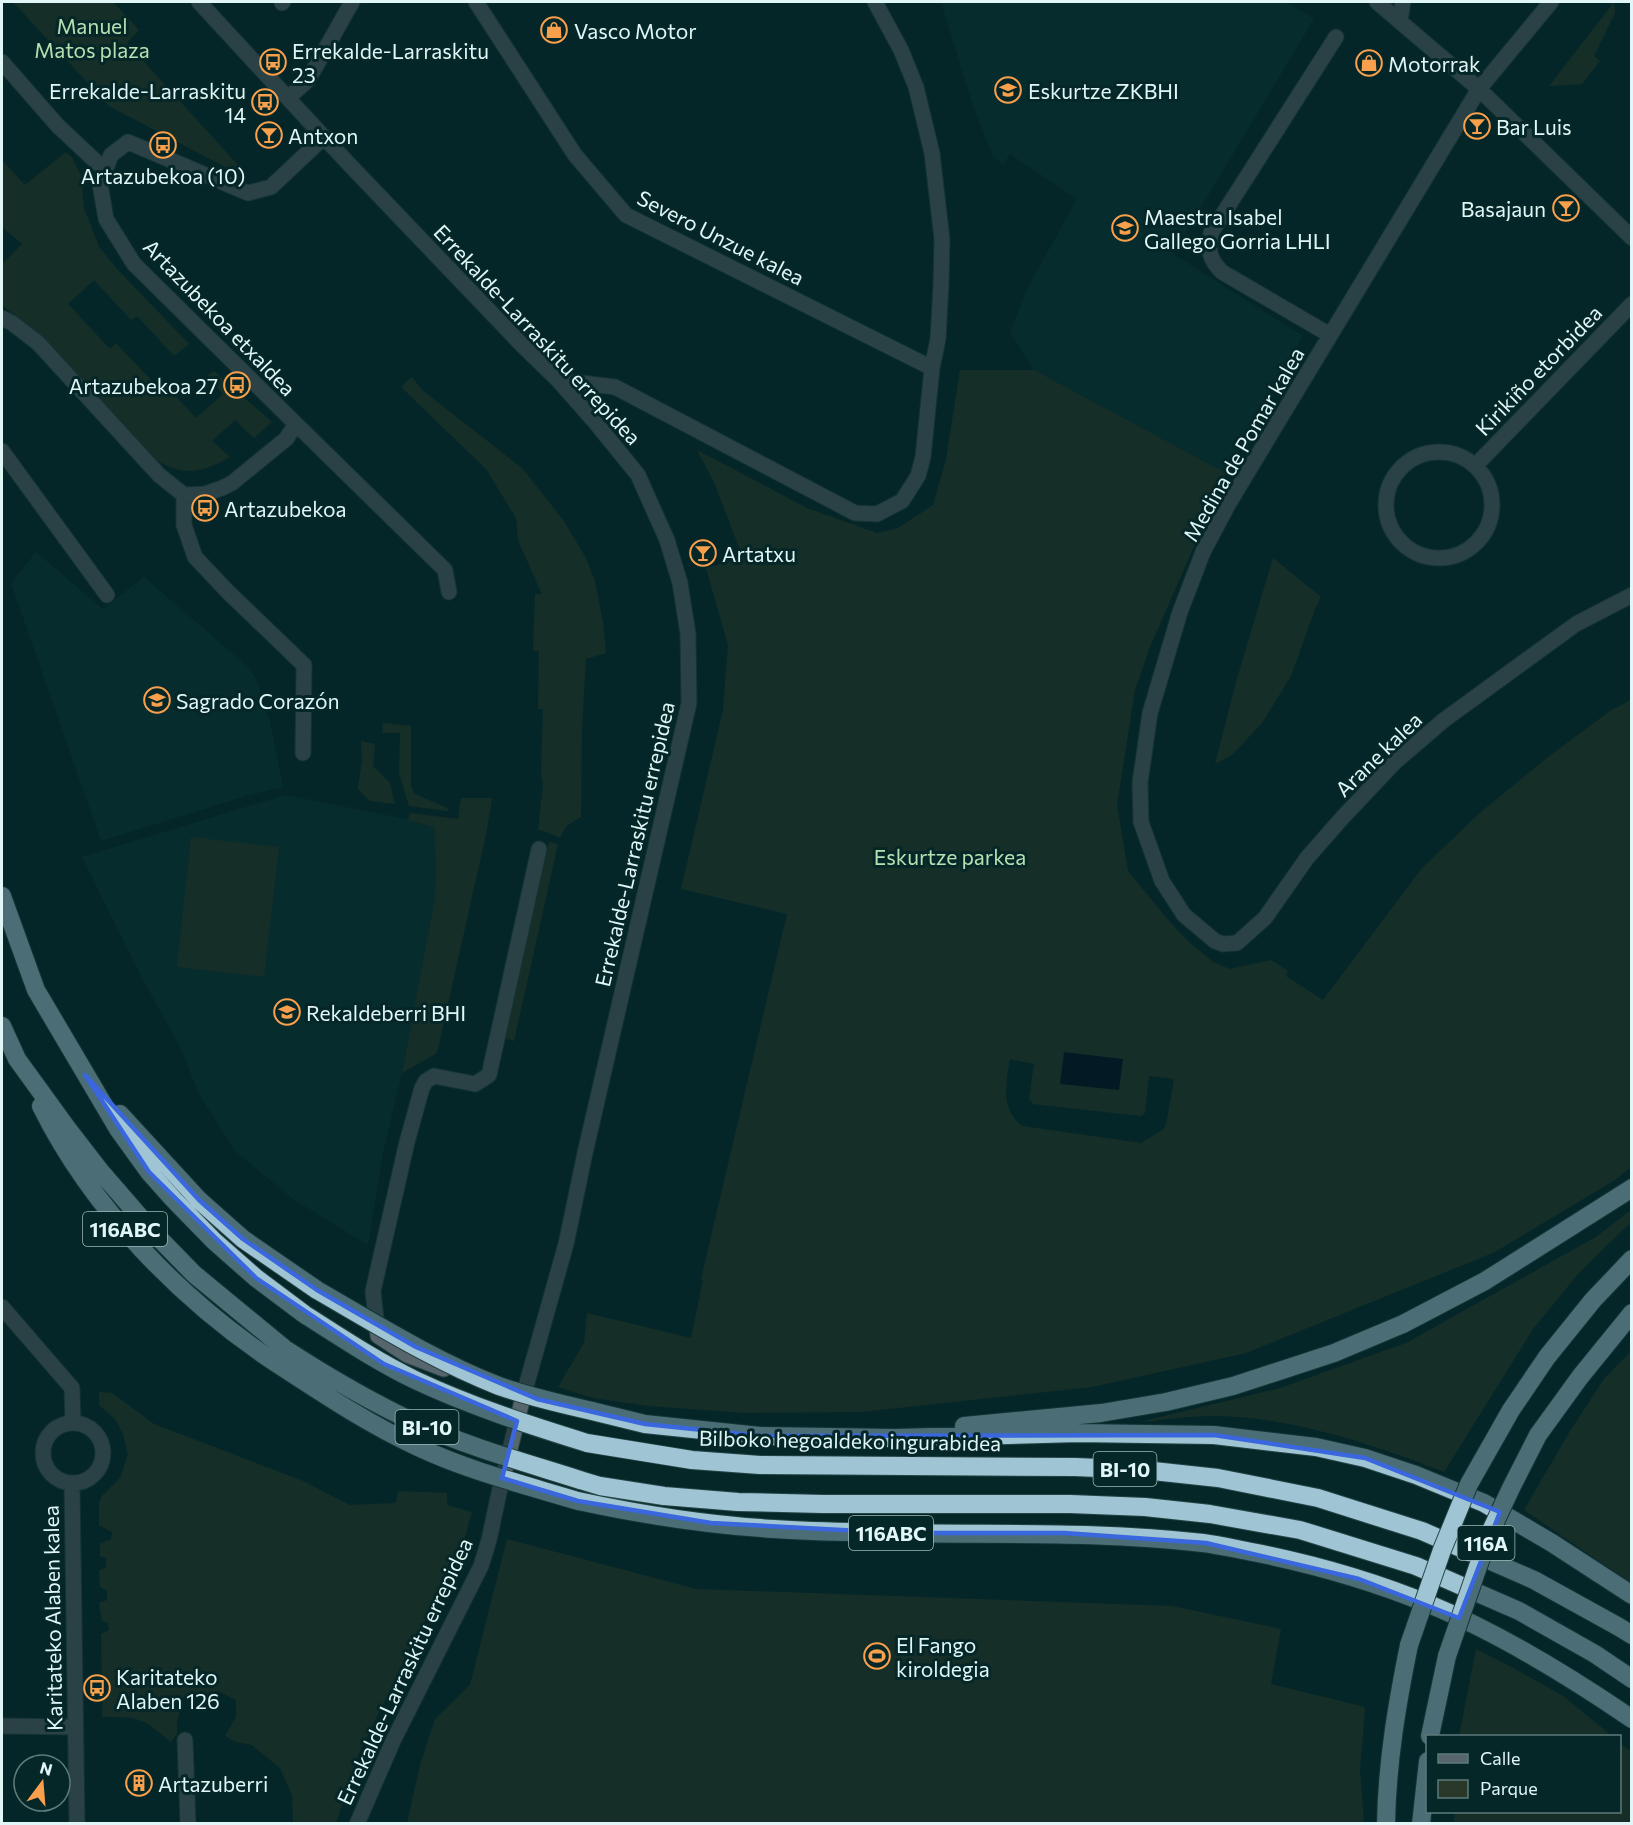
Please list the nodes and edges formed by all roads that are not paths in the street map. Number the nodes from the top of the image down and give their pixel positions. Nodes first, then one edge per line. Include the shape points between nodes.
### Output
1 (199, 2) edge
2 (352, 2) edge
3 (476, 2) edge
4 (875, 2) edge
5 (1377, 2) edge
6 (1403, 2) edge
7 (1551, 2) edge
8 (1400, 21) junction
9 (1336, 37) dead end
10 (2, 62) edge
11 (1479, 89) junction
12 (288, 98) junction
13 (324, 137) junction
14 (105, 170) junction
15 (1632, 238) edge
16 (1632, 304) edge
17 (2, 318) edge
18 (1330, 335) junction
19 (932, 368) junction
20 (558, 380) junction
21 (296, 424) junction
22 (2, 451) edge
23 (1475, 466) junction
24 (184, 495) junction
25 (449, 592) dead end
26 (107, 594) dead end
27 (1632, 595) edge
28 (303, 753) dead end
29 (539, 849) dead end
30 (2, 896) edge
31 (1184, 915) joint
32 (2, 1026) edge
33 (85, 1075) junction
34 (1632, 1188) edge
35 (1632, 1259) edge
36 (1632, 1313) edge
37 (4, 1318) edge
38 (281, 1356) junction
39 (523, 1397) junction
40 (73, 1423) junction
41 (894, 1437) junction
42 (72, 1484) junction
43 (1632, 1595) edge
44 (1632, 1635) edge
45 (1632, 1679) edge
46 (1606, 1701) junction
47 (1632, 1719) edge
48 (1632, 1725) edge
49 (2, 1726) edge
50 (74, 1727) junction
51 (1430, 1735) edge
52 (185, 1740) dead end
53 (1426, 1779) edge
54 (77, 1824) edge
55 (188, 1824) edge
56 (357, 1824) edge
57 (1386, 1824) edge
58 (1421, 1824) edge

1 - 12 street, Errekalde-Larraskitu errepidea
2 - 12 street via 308,80
3 - 19 street, Severo Unzue kalea via 575,155 626,215
4 - 19 street via 916,87 932,153 942,239 938,339
5 - 8 street
6 - 8 street
7 - 11 street, Medina de Pomar kalea
8 - 11 street
9 - 18 street via 1211,233 1209,247 1213,263 1222,272
10 - 14 street via 58,126
11 - 15 street
11 - 18 street, Medina de Pomar kalea
12 - 13 street, Errekalde-Larraskitu errepidea
13 - 14 street via 271,187 248,193 128,142 111,155
13 - 20 street, Errekalde-Larraskitu errepidea
14 - 21 street, Artazubekoa etxaldea via 100,184 106,219 134,264
16 - 23 street, Kirikiño etorbidea
17 - 24 street via 38,343 159,475
18 - 31 street, Medina de Pomar kalea via 1203,552 1180,612 1150,713 1140,783 1141,822 1162,881
19 - 20 street via 918,476 902,501 877,514 855,513 615,387
20 - 39 street, Errekalde-Larraskitu errepidea via 638,475 667,540 680,583 688,634 689,703 566,1244
21 - 24 street, Artazubekoa etxaldea via 286,439 232,483 205,494
21 - 25 street, Artazubekoa etxaldea via 445,570
22 - 26 street
23 - 23 street via 1460,456 1442,452 1424,454 1408,462 1395,475 1386,509 1400,541 1430,557 1463,552 1477,542 1492,512 1486,479
24 - 28 street via 184,525 195,557 304,665
27 - 31 street, Arane kalea via 1576,624 1444,720 1395,762 1307,858 1265,918 1237,942 1215,941
29 - 39 street via 489,1075 475,1084 434,1076 422,1088 373,1291 378,1336 407,1355
30 - 33 highway, Bilboko hegoaldeko ingurabidea / BI-10 via 36,990
32 - 38 highway, BI-10 via 17,1059 101,1172 194,1274
33 - 41 highway, bridge via 199,1200 243,1239 316,1290 416,1347 498,1385 537,1399 645,1424 760,1436
33 - 44 highway, Bilboko hegoaldeko ingurabidea / BI-10, bridge via 149,1172 214,1241 256,1278 304,1314 384,1364 482,1409 587,1443 692,1460 760,1465 1075,1467 1218,1478 1318,1498 1422,1531 1534,1580
34 - 41 highway via 1485,1281 1403,1324 1334,1353 1233,1386 1166,1401 1101,1413 981,1423
35 - 57 highway, bridge via 1547,1357 1469,1484 1409,1645 1394,1722
36 - 51 highway, 116A, bridge via 1538,1435 1511,1488 1489,1535 1447,1656
37 - 40 street via 72,1388
38 - 45 highway, BI-10, bridge via 420,1425 600,1486 738,1502 1070,1503 1145,1507 1300,1530 1416,1566 1519,1611
38 - 46 highway, 116ABC, bridge via 364,1419 418,1447 578,1502 774,1529 1065,1533 1206,1543 1287,1559 1431,1605 1543,1662
39 - 56 street, Errekalde-Larraskitu errepidea via 481,1566 393,1741
40 - 42 street via 61,1425 51,1433 43,1455 54,1476
40 - 42 street via 87,1427 103,1448 102,1462 95,1474
41 - 43 highway via 1214,1435 1316,1447 1416,1475 1484,1503
42 - 50 street, Karitateko Alaben kalea
46 - 47 highway
46 - 48 highway
49 - 50 street
50 - 54 street, Karitateko Alaben kalea
52 - 55 street
53 - 58 highway

